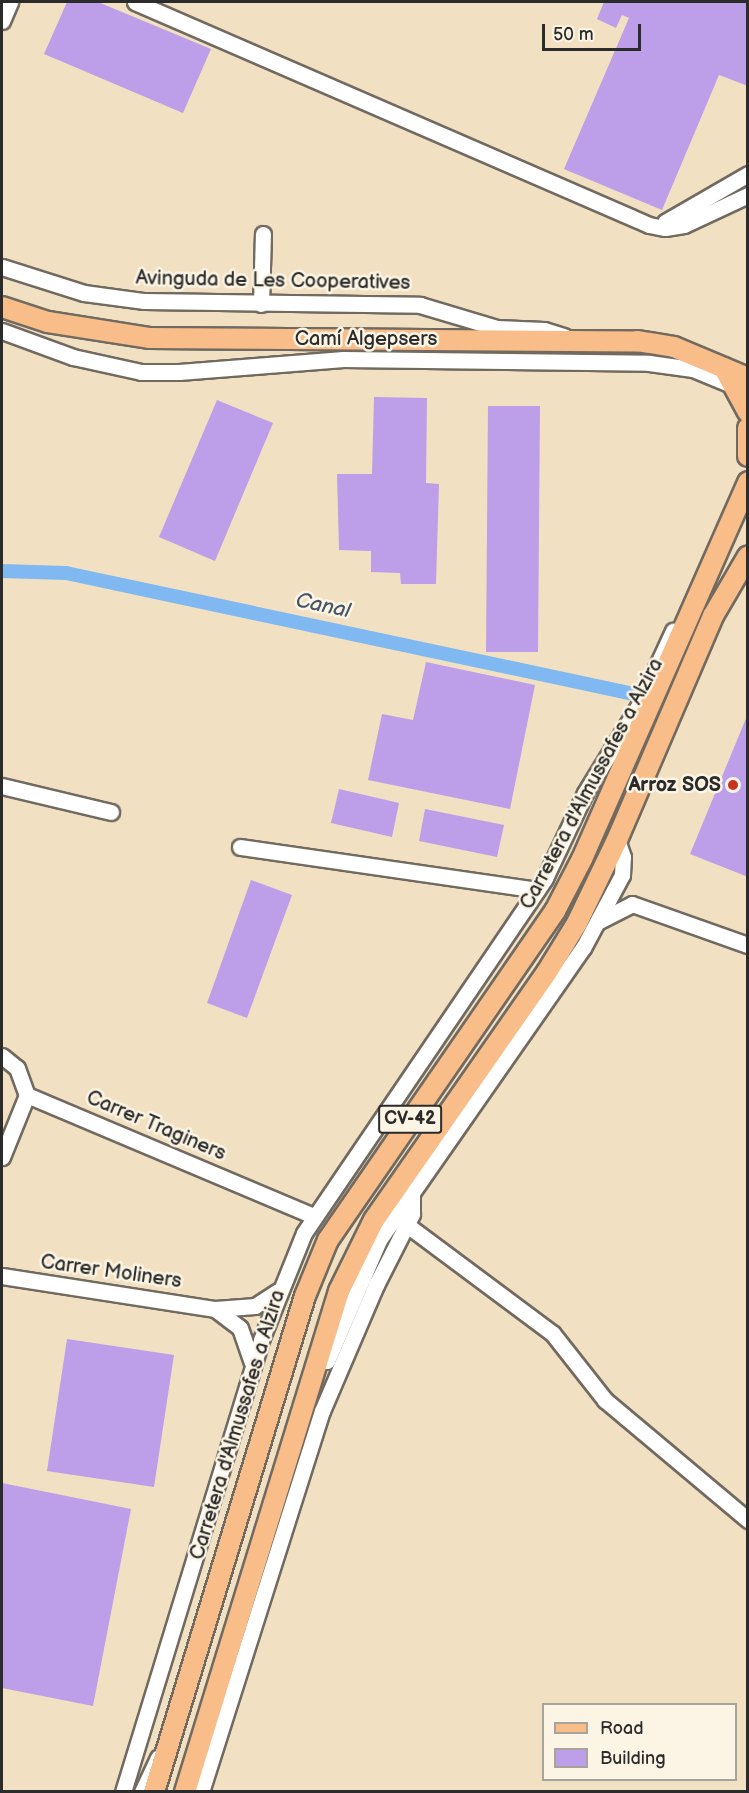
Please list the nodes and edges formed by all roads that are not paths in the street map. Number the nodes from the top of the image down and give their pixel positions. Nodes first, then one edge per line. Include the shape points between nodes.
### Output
1 (10, 2) edge
2 (135, 2) edge
3 (2, 21) edge
4 (747, 174) edge
5 (747, 195) edge
6 (649, 225) junction
7 (262, 234) dead end
8 (2, 267) edge
9 (261, 304) junction
10 (2, 307) edge
11 (2, 331) edge
12 (578, 341) junction
13 (741, 382) edge
14 (747, 412) edge
15 (747, 428) edge
16 (747, 456) edge
17 (747, 482) edge
18 (747, 556) edge
19 (699, 591) junction
20 (2, 786) edge
21 (111, 812) dead end
22 (617, 840) junction
23 (240, 847) dead end
24 (537, 890) junction
25 (597, 922) junction
26 (747, 945) edge
27 (2, 1056) edge
28 (27, 1095) junction
29 (2, 1157) edge
30 (412, 1192) junction
31 (313, 1216) junction
32 (407, 1225) junction
33 (2, 1276) edge
34 (278, 1291) junction
35 (215, 1309) junction
36 (253, 1368) junction
37 (307, 1397) junction
38 (747, 1520) edge
39 (173, 1728) junction
40 (123, 1791) edge
41 (142, 1791) edge
42 (154, 1791) edge
43 (185, 1791) edge
44 (201, 1791) edge

1 - 3 street
2 - 6 street
4 - 6 street via 676,219
5 - 6 street via 684,225
7 - 9 street
8 - 9 street, Avinguda de Les Cooperatives via 84,293 144,301
9 - 12 street, Avinguda de Les Cooperatives via 420,305 497,328 544,330
10 - 12 main road via 48,322 149,338
11 - 13 street, Camí Algepsers via 74,357 141,372 343,359 638,363 693,369
12 - 13 main road via 655,343 724,368
13 - 14 main road
15 - 16 main road
17 - 19 main road, Carretera d'Almussafes a Alzira / CV-42
18 - 22 main road, Carretera d'Almussafes a Alzira / CV-42 via 713,616
19 - 24 street, Carretera d'Almussafes a Alzira via 671,633 638,707 603,761 566,841
19 - 39 main road, Carretera d'Almussafes a Alzira / CV-42 via 582,859 555,911 328,1240 305,1296
20 - 21 street
22 - 25 street, Carretera d'Almussafes a Alzira via 623,857 622,875
22 - 37 main road, Carretera d'Almussafes a Alzira / CV-42 via 577,923 547,972 374,1220 339,1292
23 - 24 street
24 - 31 street, Carretera d'Almussafes a Alzira
25 - 26 street via 615,909 632,904
25 - 30 street, Carretera d'Almussafes a Alzira via 542,1011
27 - 28 street via 17,1068
28 - 29 street
28 - 31 street, Carrer Traginers
30 - 32 street via 412,1214
30 - 37 street, Carretera d'Almussafes a Alzira via 363,1270 320,1380
31 - 34 street, Carretera d'Almussafes a Alzira
32 - 38 street via 553,1334 605,1400
32 - 44 street via 376,1285 322,1411
33 - 35 street, Carrer Moliners
34 - 35 street, Carrer Moliners via 255,1306
34 - 36 street, Carretera d'Almussafes a Alzira
35 - 36 street, Carrer Moliners via 240,1328 251,1350
36 - 40 street, Carretera d'Almussafes a Alzira
37 - 43 main road, Carretera d'Almussafes a Alzira / CV-42
39 - 41 street
39 - 42 main road, Carretera d'Almussafes a Alzira / CV-42

